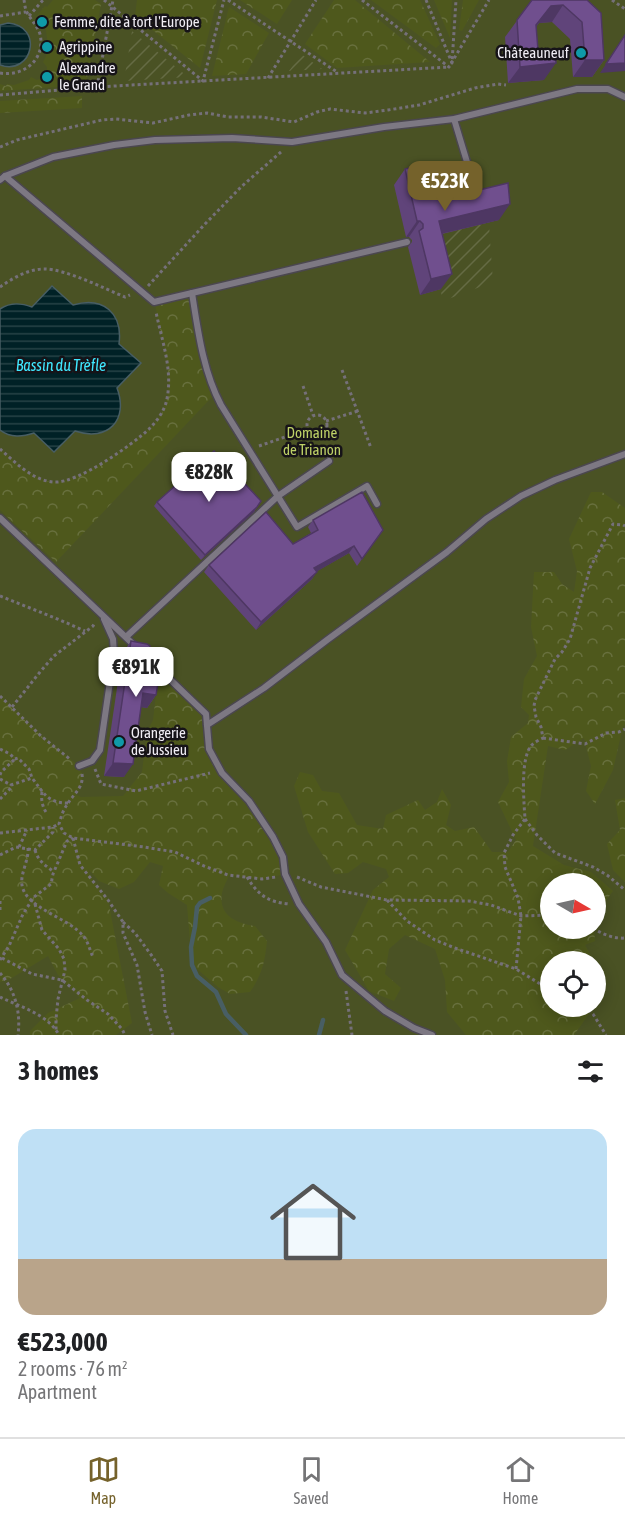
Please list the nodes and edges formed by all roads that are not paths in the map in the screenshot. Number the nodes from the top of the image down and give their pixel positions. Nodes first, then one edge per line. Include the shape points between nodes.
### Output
1 (625, 97) edge
2 (454, 119) junction
3 (3, 178) edge
4 (457, 196) edge
5 (407, 242) dead end
6 (192, 293) junction
7 (625, 454) edge
8 (329, 461) dead end
9 (278, 495) junction
10 (377, 504) dead end
11 (0, 518) edge
12 (101, 613) junction
13 (126, 637) junction
14 (143, 653) edge
15 (151, 661) edge
16 (207, 725) junction
17 (79, 766) road end
18 (432, 1035) edge

1 - 2 lane via 608,89 577,89
2 - 3 lane via 292,142 232,138 114,145 53,157
2 - 4 lane via 467,162 465,181
3 - 6 lane via 154,302
5 - 6 lane
6 - 9 lane via 210,382
7 - 16 lane via 521,496 264,688
8 - 9 lane
9 - 10 lane via 297,527 367,486
9 - 13 lane
11 - 12 lane
12 - 13 lane
12 - 17 lane via 113,639 114,654 100,750 92,761
13 - 14 lane
15 - 16 lane via 206,714
16 - 18 lane via 209,749 222,773 249,801 273,837 299,904 326,942 342,975 393,1016

